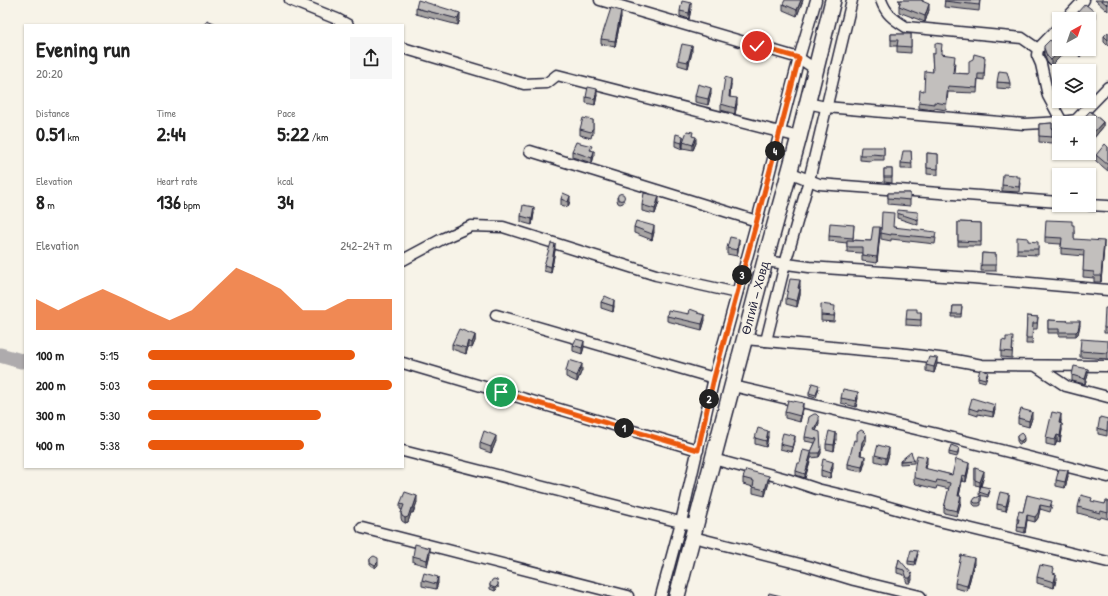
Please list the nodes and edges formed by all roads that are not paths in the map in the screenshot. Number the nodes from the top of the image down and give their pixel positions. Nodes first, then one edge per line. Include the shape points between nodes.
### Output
1 (290, 0) edge
2 (600, 0) edge
3 (816, 0) edge
4 (833, 0) edge
5 (852, 0) edge
6 (881, 0) edge
7 (1084, 0) edge
8 (1073, 12) edge
9 (346, 24) edge
10 (1052, 34) edge
11 (404, 48) edge
12 (1038, 49) junction
13 (799, 58) junction
14 (815, 69) junction
15 (1108, 87) edge
16 (807, 103) junction
17 (826, 107) junction
18 (1059, 116) edge
19 (1080, 116) edge
20 (1052, 123) edge
21 (780, 132) junction
22 (799, 137) junction
23 (530, 151) dead end
24 (790, 172) junction
25 (809, 180) junction
26 (1052, 201) edge
27 (1096, 205) edge
28 (1108, 206) edge
29 (757, 220) junction
30 (404, 259) edge
31 (765, 261) junction
32 (784, 264) junction
33 (1108, 290) edge
34 (737, 293) junction
35 (496, 314) dead end
36 (745, 339) junction
37 (766, 341) junction
38 (404, 363) edge
39 (1036, 366) junction
40 (1108, 366) edge
41 (714, 378) junction
42 (733, 386) junction
43 (1108, 397) edge
44 (698, 450) junction
45 (404, 451) edge
46 (714, 459) junction
47 (1108, 477) edge
48 (681, 522) junction
49 (362, 528) dead end
50 (694, 532) junction
51 (1108, 562) edge
52 (628, 596) edge
53 (661, 596) edge
54 (677, 596) edge
55 (920, 596) edge

1 - 9 street
2 - 13 street
3 - 13 street
4 - 14 highway, Өлгий — Ховд
5 - 17 street
6 - 12 street via 894,20 906,27 1022,38
7 - 8 street
10 - 12 street
11 - 21 street via 524,84 547,83 557,75
12 - 18 street via 1037,55 1048,96
13 - 14 street
13 - 21 street
14 - 16 highway, Өлгий — Ховд
15 - 19 street
16 - 17 street
16 - 22 highway, Өлгий — Ховд
17 - 20 street via 1024,124
17 - 25 street
21 - 22 street
21 - 29 street
22 - 24 highway, Өлгий — Ховд
23 - 29 street
24 - 25 street
24 - 31 highway, Өлгий — Ховд
25 - 26 street via 819,184
25 - 32 street
27 - 28 street
29 - 34 street
30 - 34 street via 472,226 503,227 656,275
31 - 32 street
31 - 36 highway, Өлгий — Ховд
32 - 33 street
32 - 37 street
34 - 41 street
35 - 41 street
36 - 37 street
36 - 42 highway, Өлгий — Ховд
37 - 39 street via 907,354 982,366
38 - 44 street
39 - 40 street
39 - 43 street via 1066,386
41 - 44 street
42 - 46 highway, Өлгий — Ховд
42 - 47 street
44 - 48 street
45 - 48 street
46 - 50 highway, Өлгий — Ховд
46 - 51 street via 816,489
48 - 50 street
48 - 53 street
49 - 52 street
50 - 54 highway, Өлгий — Ховд
50 - 55 street via 854,580

